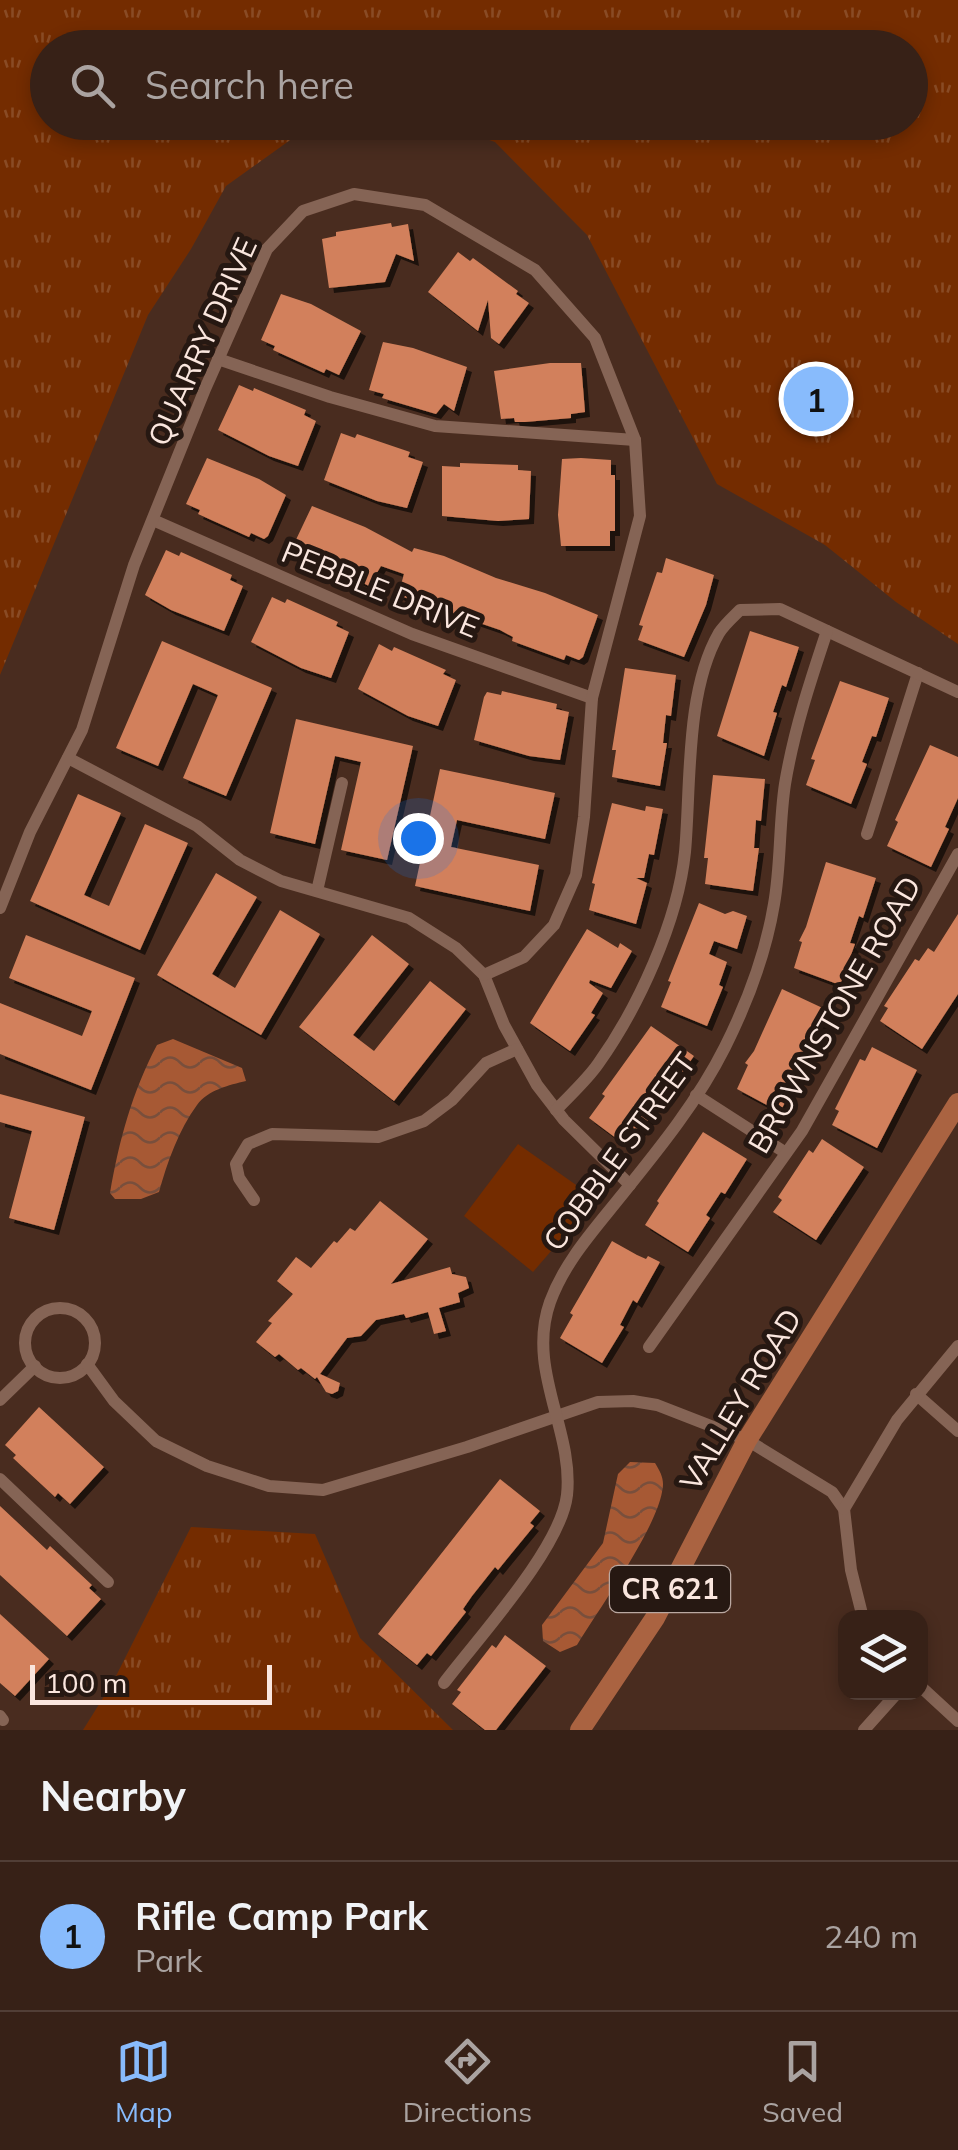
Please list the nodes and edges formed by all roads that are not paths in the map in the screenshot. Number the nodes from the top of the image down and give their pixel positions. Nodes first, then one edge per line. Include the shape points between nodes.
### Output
1 (218, 359) junction
2 (635, 440) junction
3 (152, 520) junction
4 (827, 630) junction
5 (918, 673) junction
6 (958, 692) edge
7 (592, 698) junction
8 (68, 758) junction
9 (342, 783) dead end
10 (867, 834) dead end
11 (958, 854) edge
12 (317, 891) junction
13 (0, 908) edge
14 (484, 975) junction
15 (518, 1050) junction
16 (696, 1095) junction
17 (958, 1103) edge
18 (556, 1110) junction
19 (786, 1154) junction
20 (630, 1184) junction
21 (254, 1200) dead end
22 (958, 1346) edge
23 (649, 1347) dead end
24 (88, 1364) junction
25 (36, 1366) junction
26 (916, 1394) junction
27 (0, 1400) edge
28 (554, 1415) junction
29 (958, 1431) edge
30 (746, 1440) junction
31 (0, 1480) edge
32 (844, 1509) junction
33 (108, 1582) dead end
34 (860, 1610) edge
35 (444, 1683) dead end
36 (928, 1693) edge
37 (891, 1700) edge
38 (958, 1721) edge
39 (580, 1730) edge
40 (864, 1730) edge

1 - 2 street via 435,426
1 - 2 street, QUARRY DRIVE via 266,249 303,210 354,194 425,205 536,270 595,338
1 - 3 street, QUARRY DRIVE
2 - 7 street, QUARRY DRIVE via 640,516
3 - 7 street, PEBBLE DRIVE via 412,634
3 - 8 street, QUARRY DRIVE
4 - 5 street
4 - 16 street, COBBLE STREET via 795,726 774,904 756,970 725,1047
4 - 18 street via 780,609 740,610 719,632 701,683 684,855 669,920 642,990 597,1065
5 - 6 street
5 - 10 street
7 - 14 street, QUARRY DRIVE via 576,876 554,925 524,957
8 - 12 street via 183,818 281,882
8 - 13 street, QUARRY DRIVE
9 - 12 street
11 - 19 street, BROWNSTONE ROAD
12 - 14 street via 409,918
14 - 15 street
15 - 18 street
15 - 21 street via 486,1063 424,1122 378,1137 272,1134 248,1144 236,1164
16 - 19 street
16 - 20 street, COBBLE STREET
17 - 30 main road, VALLEY ROAD / CR 621
18 - 20 street
19 - 23 street, BROWNSTONE ROAD
20 - 28 street, COBBLE STREET via 568,1263 549,1306 542,1356
22 - 26 street
24 - 25 street via 59,1378
24 - 25 street via 96,1342 88,1322 58,1308 29,1327 26,1350
24 - 28 street via 114,1401 156,1441 269,1486 323,1490
25 - 27 street
26 - 29 street
26 - 32 street
28 - 30 street via 598,1402 633,1401
28 - 35 street, COBBLE STREET via 566,1460 562,1522
30 - 32 street via 832,1492
30 - 39 main road, VALLEY ROAD / CR 621 via 655,1618
31 - 33 street
32 - 34 street
36 - 38 street
37 - 40 street

